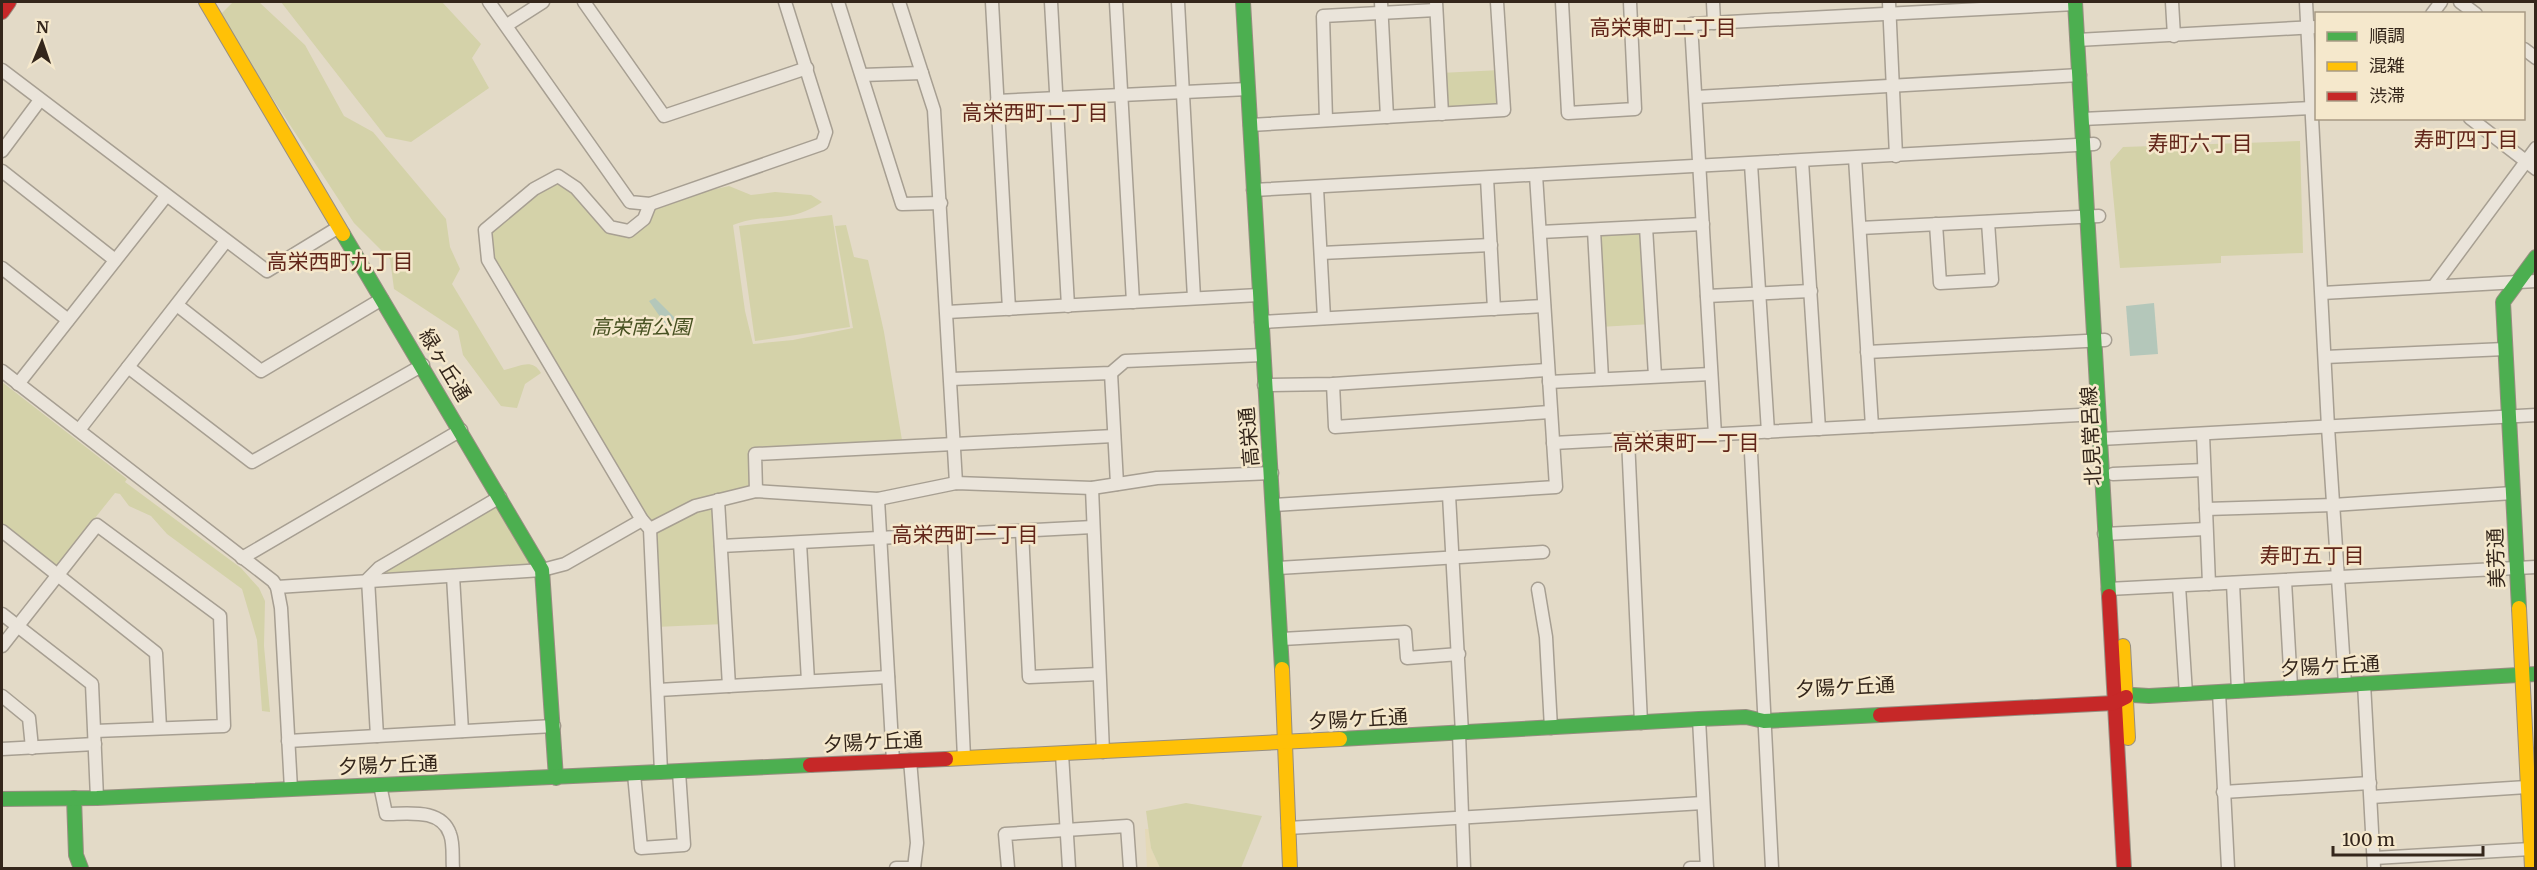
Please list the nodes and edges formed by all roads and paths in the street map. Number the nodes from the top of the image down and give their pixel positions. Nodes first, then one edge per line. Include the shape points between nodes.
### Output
1 (9, 2) edge
2 (206, 2) edge
3 (489, 2) edge
4 (543, 2) edge
5 (584, 2) edge
6 (785, 2) edge
7 (838, 2) edge
8 (899, 2) edge
9 (992, 2) edge
10 (1051, 2) edge
11 (1116, 2) edge
12 (1178, 2) edge
13 (1243, 2) edge
14 (1497, 2) edge
15 (1562, 2) edge
16 (1630, 2) edge
17 (1713, 2) edge
18 (2079, 2) edge
19 (2172, 2) edge
20 (2306, 2) edge
21 (2460, 2) edge
22 (1436, 6) edge
23 (1890, 7) edge
24 (1381, 8) edge
25 (2, 12) edge
26 (2473, 12) edge
27 (1714, 23) junction
28 (507, 25) junction
29 (2312, 27) edge
30 (2174, 36) junction
31 (2083, 40) junction
32 (807, 68) junction
33 (2, 70) edge
34 (922, 73) junction
35 (862, 75) junction
36 (2079, 75) junction
37 (1893, 85) junction
38 (1248, 89) junction
39 (1184, 91) junction
40 (1121, 95) junction
41 (1696, 97) junction
42 (1056, 98) junction
43 (40, 100) junction
44 (997, 101) junction
45 (2312, 108) junction
46 (1442, 114) junction
47 (1387, 117) junction
48 (2087, 119) junction
49 (1326, 120) junction
50 (2473, 120) edge
51 (1250, 125) junction
52 (2089, 144) junction
53 (2535, 148) edge
54 (2, 151) edge
55 (1896, 156) junction
56 (1855, 158) junction
57 (1802, 161) junction
58 (1750, 164) junction
59 (2530, 165) edge
60 (1700, 166) junction
61 (2, 171) edge
62 (1536, 176) junction
63 (1487, 178) junction
64 (1317, 188) junction
65 (1253, 190) junction
66 (166, 196) junction
67 (940, 203) junction
68 (650, 204) junction
69 (2093, 216) junction
70 (1988, 222) junction
71 (1703, 224) junction
72 (1936, 224) junction
73 (339, 227) junction
74 (1646, 227) junction
75 (1860, 228) junction
76 (1594, 230) junction
77 (1540, 232) junction
78 (226, 241) junction
79 (1491, 245) junction
80 (1321, 253) junction
81 (2535, 257) edge
82 (115, 260) junction
83 (2, 268) edge
84 (2535, 281) edge
85 (2516, 283) junction
86 (2434, 286) junction
87 (1811, 291) junction
88 (2322, 292) junction
89 (1259, 295) junction
90 (1758, 295) junction
91 (1707, 296) junction
92 (1194, 298) junction
93 (382, 299) junction
94 (1133, 302) junction
95 (177, 305) junction
96 (1068, 306) junction
97 (1544, 306) junction
98 (1009, 309) junction
99 (1494, 309) junction
100 (947, 312) junction
101 (1324, 318) junction
102 (69, 320) junction
103 (1261, 322) junction
104 (2100, 340) junction
105 (2505, 349) junction
106 (1867, 352) junction
107 (1262, 355) junction
108 (2325, 357) junction
109 (423, 365) junction
110 (128, 367) junction
111 (2, 371) edge
112 (1111, 373) junction
113 (1711, 374) junction
114 (1548, 376) junction
115 (1655, 376) junction
116 (951, 379) junction
117 (1602, 379) junction
118 (18, 384) junction
119 (1333, 384) junction
120 (1264, 385) junction
121 (1550, 412) junction
122 (2098, 414) junction
123 (2535, 415) edge
124 (2509, 417) junction
125 (1872, 426) junction
126 (2328, 427) junction
127 (79, 429) junction
128 (1819, 429) junction
129 (461, 430) junction
130 (1768, 432) junction
131 (1750, 433) junction
132 (2203, 434) junction
133 (1715, 435) junction
134 (1114, 436) junction
135 (1628, 439) junction
136 (2105, 439) junction
137 (1553, 443) junction
138 (954, 444) junction
139 (2204, 470) junction
140 (1272, 472) junction
141 (2113, 474) junction
142 (956, 483) junction
143 (1117, 484) junction
144 (1092, 488) junction
145 (756, 491) junction
146 (2513, 493) junction
147 (1449, 495) junction
148 (500, 497) junction
149 (878, 499) junction
150 (718, 500) junction
151 (1274, 505) junction
152 (2333, 505) junction
153 (2206, 509) junction
154 (646, 524) junction
155 (1093, 527) junction
156 (2206, 529) junction
157 (2, 531) edge
158 (1022, 531) junction
159 (2110, 533) junction
160 (954, 534) junction
161 (882, 538) junction
162 (800, 543) junction
163 (721, 546) junction
164 (1543, 552) dead end
165 (242, 558) junction
166 (1453, 558) junction
167 (2535, 567) edge
168 (1278, 568) junction
169 (2516, 569) junction
170 (542, 570) junction
171 (57, 575) junction
172 (453, 576) junction
173 (2338, 578) junction
174 (368, 579) junction
175 (2285, 581) junction
176 (2233, 583) junction
177 (2209, 584) junction
178 (2179, 586) junction
179 (277, 587) junction
180 (1538, 589) dead end
181 (2114, 589) junction
182 (2, 614) edge
183 (17, 626) junction
184 (1282, 639) junction
185 (2, 646) edge
186 (1459, 654) junction
187 (1099, 674) junction
188 (2520, 674) junction
189 (2535, 674) edge
190 (888, 677) junction
191 (808, 681) junction
192 (2364, 683) junction
193 (2345, 684) junction
194 (729, 686) junction
195 (2291, 687) junction
196 (658, 690) junction
197 (2238, 690) junction
198 (2219, 692) junction
199 (2186, 693) junction
200 (2, 696) edge
201 (2118, 697) junction
202 (1764, 716) junction
203 (1699, 719) junction
204 (1641, 723) junction
205 (554, 726) junction
206 (160, 728) junction
207 (1551, 728) junction
208 (95, 731) junction
209 (462, 731) junction
210 (1460, 733) junction
211 (377, 736) junction
212 (288, 741) junction
213 (1286, 743) junction
214 (95, 744) junction
215 (32, 748) junction
216 (2, 749) edge
217 (1103, 752) junction
218 (1062, 754) junction
219 (964, 758) junction
220 (910, 760) junction
221 (893, 761) junction
222 (679, 771) junction
223 (661, 772) junction
224 (634, 774) junction
225 (556, 778) junction
226 (2370, 783) junction
227 (380, 785) junction
228 (2528, 787) junction
229 (291, 789) junction
230 (2223, 792) junction
231 (2371, 797) junction
232 (74, 798) junction
233 (97, 798) junction
234 (2, 799) edge
235 (1703, 803) junction
236 (1462, 819) junction
237 (1288, 828) junction
238 (1067, 829) junction
239 (2533, 860) edge
240 (2374, 863) edge
241 (81, 868) edge
242 (453, 868) edge
243 (896, 868) edge
244 (914, 868) edge
245 (1008, 868) edge
246 (1069, 868) edge
247 (1130, 868) edge
248 (1290, 868) edge
249 (1464, 868) edge
250 (1690, 868) edge
251 (1707, 868) edge
252 (1772, 868) edge
253 (2124, 868) edge
254 (2135, 868) edge
255 (2228, 868) edge

1 - 25 street
2 - 73 street, 緑ヶ丘通
3 - 28 street
4 - 28 street
5 - 32 street via 664,116
6 - 32 street
7 - 35 street
8 - 34 street
9 - 44 street
10 - 42 street
11 - 40 street
12 - 39 street
13 - 38 street, 高栄通
14 - 46 street via 1504,110
15 - 16 street via 1568,113 1635,109
17 - 27 street
18 - 23 street
18 - 31 street, 北見常呂線
19 - 30 street
20 - 29 street
21 - 26 street
22 - 24 street
22 - 46 street
23 - 27 street
23 - 37 street
24 - 47 street
24 - 49 street via 1323,16
27 - 41 street via 1691,24
28 - 68 street via 630,202
29 - 30 street
29 - 45 street
30 - 31 street
31 - 36 street, 北見常呂線
31 - 48 street, 北見常呂線
32 - 68 street via 826,132 822,144
33 - 43 street
34 - 35 street
34 - 67 street via 934,110
35 - 67 street via 902,204
36 - 37 street
36 - 48 street, 北見常呂線
37 - 41 street
37 - 55 street
38 - 39 street
38 - 51 street, 高栄通
39 - 40 street
39 - 92 street
40 - 42 street
40 - 94 street
41 - 60 street
42 - 44 street
42 - 96 street
43 - 54 street
43 - 66 street
44 - 98 street
45 - 48 street
45 - 88 street
46 - 47 street
47 - 49 street
48 - 52 street, 北見常呂線
49 - 51 street
50 - 59 street
51 - 65 street, 高栄通
52 - 55 street
52 - 69 street, 北見常呂線
53 - 59 street
55 - 56 street
56 - 57 street
56 - 75 street
57 - 58 street
57 - 87 street
58 - 60 street
58 - 90 street
59 - 86 street
60 - 62 street
60 - 71 street
61 - 82 street
62 - 63 street
62 - 77 street
63 - 64 street
63 - 79 street
64 - 65 street
64 - 80 street
65 - 89 street, 高栄通
66 - 78 street
66 - 82 street
67 - 100 street
68 - 154 street via 644,219 629,231 609,227 576,188 558,177 534,189 485,230 488,260
69 - 70 street
69 - 104 street, 北見常呂線
70 - 72 street
70 - 72 street via 1992,280 1940,283
71 - 74 street
71 - 91 street
72 - 75 street
73 - 78 street via 267,271
73 - 93 street, 緑ヶ丘通
74 - 76 street
74 - 115 street
75 - 106 street
76 - 77 street
76 - 117 street
77 - 97 street
78 - 95 street
79 - 80 street
79 - 99 street
80 - 101 street
81 - 85 street, 美芳通
82 - 102 street
83 - 102 street
84 - 85 street
85 - 86 street
85 - 105 street, 美芳通 via 2503,302
86 - 88 street
87 - 90 street
87 - 128 street
88 - 108 street
89 - 92 street
89 - 103 street, 高栄通
90 - 91 street
90 - 130 street
91 - 113 street
92 - 94 street
93 - 95 street via 261,371
93 - 109 street, 緑ヶ丘通
94 - 96 street
95 - 110 street
96 - 98 street
97 - 99 street
97 - 114 street
98 - 100 street
99 - 101 street
100 - 116 street
101 - 103 street
102 - 118 street
103 - 107 street, 高栄通
104 - 106 street
104 - 122 street, 北見常呂線
104 - 136 street, 北見常呂線
105 - 108 street
105 - 124 street, 美芳通
106 - 125 street
107 - 112 street via 1125,362
107 - 120 street, 高栄通
108 - 126 street
109 - 110 street via 252,462
109 - 129 street, 緑ヶ丘通
110 - 127 street
111 - 118 street
112 - 116 street
112 - 134 street
113 - 115 street
113 - 133 street
114 - 117 street
114 - 119 street
114 - 121 street
115 - 117 street
116 - 138 street
118 - 127 street
119 - 120 street
119 - 121 street via 1335,427
120 - 140 street, 高栄通
121 - 137 street
122 - 125 street
122 - 136 street, 北見常呂線
123 - 124 street
124 - 126 street
124 - 146 street, 美芳通
125 - 128 street
126 - 132 street
126 - 152 street
127 - 165 street
128 - 130 street
129 - 148 street, 緑ヶ丘通
129 - 165 street
130 - 131 street
131 - 133 street
131 - 202 street
132 - 136 street
132 - 139 street
133 - 135 street
134 - 138 street
134 - 143 street
135 - 137 street
135 - 204 street
136 - 141 street, 北見常呂線
136 - 159 street, 北見常呂線
137 - 147 street via 1556,487
138 - 142 street
138 - 145 street via 755,454
139 - 141 street
139 - 153 street
140 - 143 street
140 - 151 street, 高栄通
141 - 159 street, 北見常呂線
142 - 144 street
142 - 149 street
143 - 144 street
144 - 155 street
145 - 149 street
145 - 150 street
146 - 152 street
146 - 169 street, 美芳通
147 - 151 street
147 - 166 street
148 - 170 street, 緑ヶ丘通
148 - 174 street via 379,568
149 - 161 street
150 - 154 street
150 - 163 street
151 - 168 street, 高栄通
152 - 153 street
152 - 173 street
153 - 156 street
154 - 170 street via 566,564
154 - 196 street
155 - 158 street
155 - 187 street
156 - 159 street
156 - 177 street
157 - 171 street
158 - 160 street
158 - 187 street via 1029,677
159 - 181 street, 北見常呂線
160 - 161 street
160 - 219 street
161 - 162 street
161 - 190 street
162 - 163 street
162 - 191 street
163 - 194 street
164 - 166 street
165 - 179 street
166 - 168 street
166 - 186 street
167 - 169 street
168 - 184 street, 高栄通
169 - 173 street
169 - 188 street, 美芳通
170 - 172 street
170 - 205 street, 緑ヶ丘通
171 - 183 street
171 - 206 street via 156,652
171 - 206 street via 97,525 220,616 224,726
172 - 174 street
172 - 209 street
173 - 175 street
173 - 193 street
174 - 179 street
174 - 211 street
175 - 176 street
175 - 195 street
176 - 177 street
176 - 197 street
177 - 178 street
178 - 181 street
178 - 199 street
179 - 212 street
180 - 207 street via 1546,637
181 - 201 street, 北見常呂線
182 - 183 street
183 - 185 street
183 - 208 street via 92,684
184 - 186 street via 1405,632 1407,658
184 - 213 street, 高栄通
186 - 210 street
187 - 217 street
188 - 189 street, 夕陽ケ丘通
188 - 192 street, 夕陽ケ丘通
188 - 228 street, 美芳通
190 - 191 street
190 - 221 street
191 - 194 street
192 - 193 street, 夕陽ケ丘通
192 - 226 street
193 - 195 street, 夕陽ケ丘通
194 - 196 street
195 - 197 street, 夕陽ケ丘通
196 - 223 street
197 - 198 street, 夕陽ケ丘通
198 - 199 street, 夕陽ケ丘通
198 - 230 street
199 - 201 street, 夕陽ケ丘通
200 - 215 street via 29,718
201 - 202 street, 夕陽ケ丘通
201 - 253 street, 北見常呂線
201 - 254 street, 北見常呂線
202 - 203 street, 夕陽ケ丘通
202 - 252 street
203 - 204 street, 夕陽ケ丘通
203 - 235 street
204 - 207 street, 夕陽ケ丘通
205 - 209 street
205 - 225 street, 緑ヶ丘通
206 - 208 street
207 - 210 street, 夕陽ケ丘通
208 - 214 street
209 - 211 street
210 - 213 street, 夕陽ケ丘通
210 - 236 street
211 - 212 street
212 - 229 street
213 - 217 street, 夕陽ケ丘通
213 - 237 street, 高栄通
214 - 215 street
214 - 233 street
215 - 216 street
217 - 218 street, 夕陽ケ丘通
218 - 219 street, 夕陽ケ丘通
218 - 238 street
219 - 220 street, 夕陽ケ丘通
220 - 221 street, 夕陽ケ丘通
220 - 244 street via 917,843
221 - 222 street, 夕陽ケ丘通
222 - 223 street, 夕陽ケ丘通
222 - 224 street via 684,845 641,848
223 - 224 street, 夕陽ケ丘通
224 - 225 street, 夕陽ケ丘通
225 - 227 street, 夕陽ケ丘通
226 - 230 street
226 - 231 street
227 - 229 street, 夕陽ケ丘通
227 - 242 street via 386,814 428,814 441,821 450,834
228 - 231 street
228 - 239 street, 美芳通
229 - 233 street, 夕陽ケ丘通
230 - 255 street
231 - 240 street
232 - 233 street, 夕陽ケ丘通
232 - 234 street, 夕陽ケ丘通
232 - 241 street via 76,855
235 - 236 street
235 - 251 street
236 - 237 street
236 - 249 street
237 - 248 street, 高栄通
238 - 245 street via 1005,834
238 - 246 street
238 - 247 street via 1126,826
239 - 240 street
243 - 244 street
250 - 251 street

